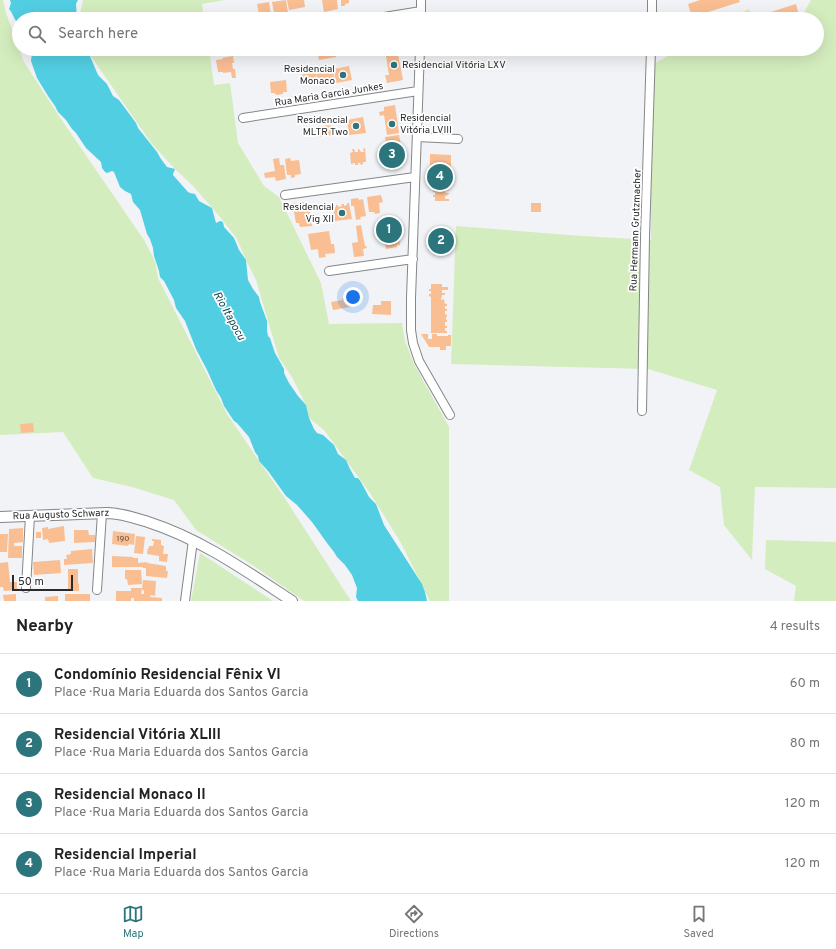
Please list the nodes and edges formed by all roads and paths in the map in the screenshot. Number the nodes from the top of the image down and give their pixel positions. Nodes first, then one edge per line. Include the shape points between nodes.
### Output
1 (421, 0) edge
2 (652, 0) edge
3 (421, 12) edge
4 (652, 12) edge
5 (420, 56) edge
6 (651, 56) edge
7 (418, 91) junction
8 (244, 118) dead end
9 (417, 136) junction
10 (458, 139) dead end
11 (415, 177) junction
12 (285, 195) dead end
13 (412, 259) junction
14 (329, 271) dead end
15 (642, 411) dead end
16 (450, 415) dead end
17 (104, 513) junction
18 (30, 516) junction
19 (0, 518) edge
20 (193, 540) junction
21 (99, 587) dead end
22 (26, 588) dead end
23 (185, 601) edge
24 (292, 601) edge

1 - 3 street
2 - 4 street
5 - 7 street
6 - 15 street, Rua Hermann Grutzmacher
7 - 8 street, Rua Maria Garcia Junkes
7 - 9 street
9 - 10 street
9 - 11 street
11 - 12 street
11 - 13 street
13 - 14 street
13 - 16 street via 413,343 419,361
17 - 18 main road, Rua Augusto Schwarz
17 - 20 main road, Rua Augusto Schwarz via 123,514 165,527
17 - 21 street
18 - 19 main road, Rua Augusto Schwarz
18 - 22 street
20 - 23 street
20 - 24 main road, Rua Augusto Schwarz via 231,560

